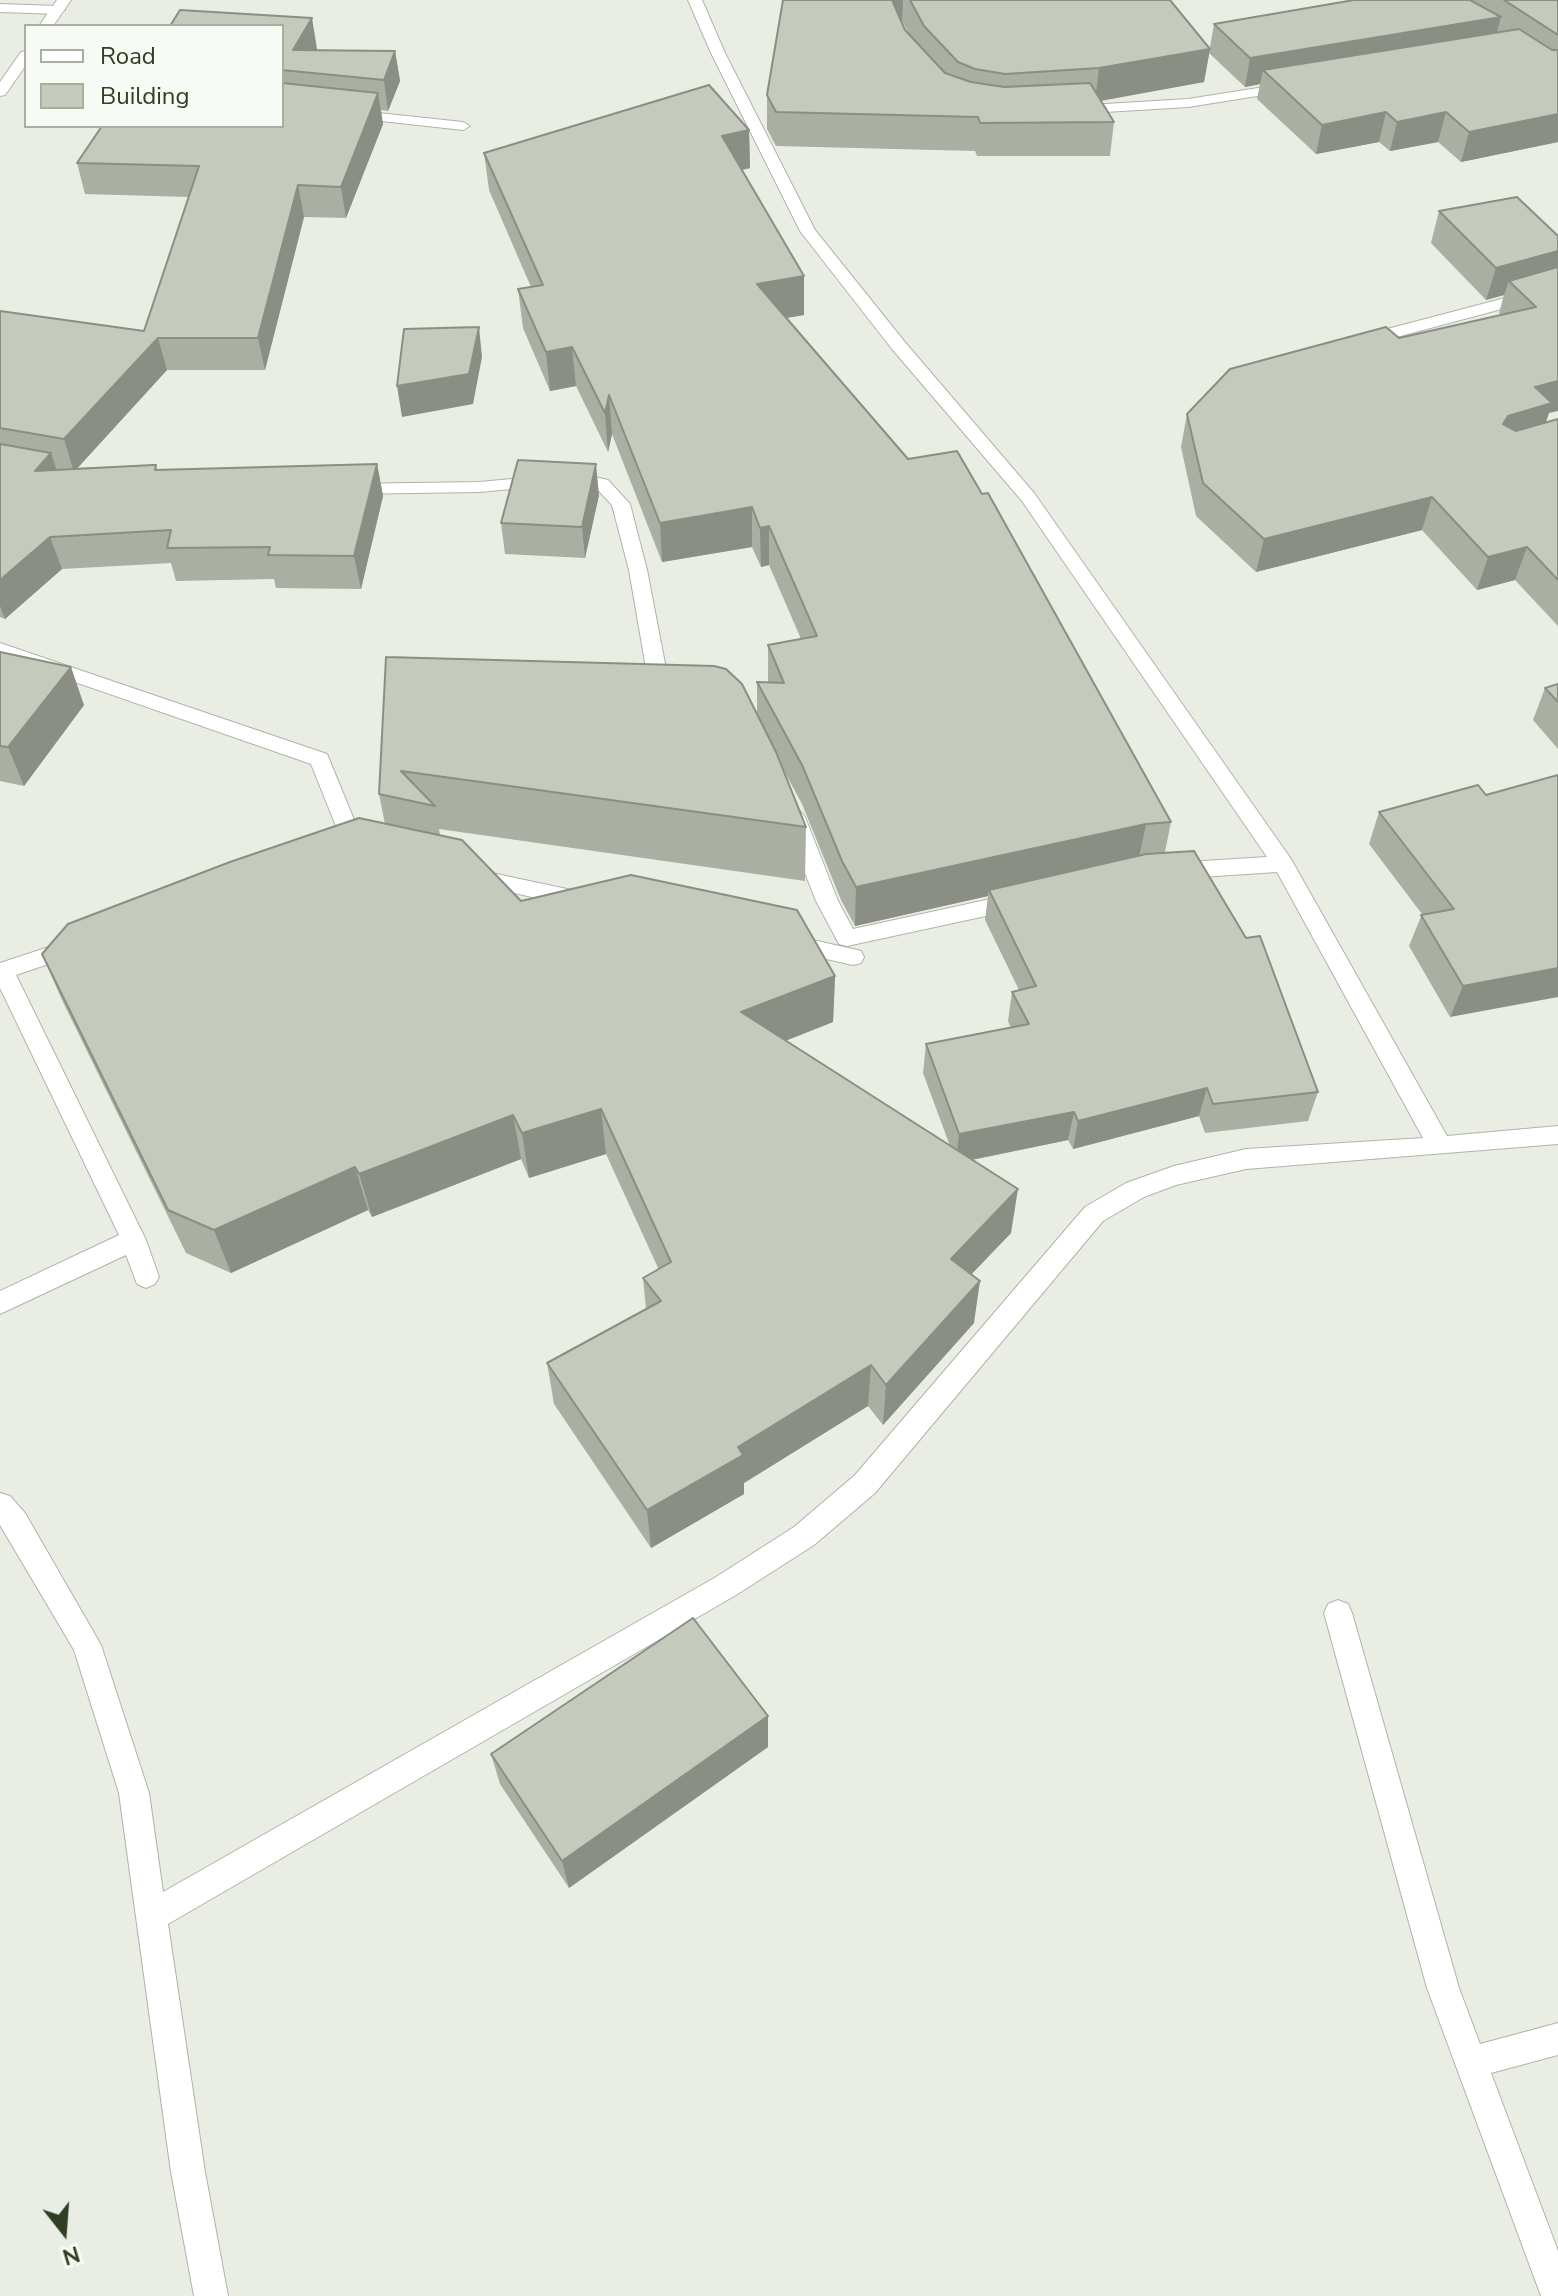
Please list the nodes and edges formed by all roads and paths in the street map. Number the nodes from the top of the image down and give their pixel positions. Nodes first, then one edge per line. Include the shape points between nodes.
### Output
1 (695, 0) edge
2 (61, 5) edge
3 (0, 8) edge
4 (47, 24) edge
5 (20, 73) edge
6 (1302, 86) edge
7 (0, 92) edge
8 (1049, 111) edge
9 (337, 113) edge
10 (463, 126) dead end
11 (1558, 289) edge
12 (1348, 345) edge
13 (324, 489) edge
14 (0, 649) edge
15 (684, 700) edge
16 (784, 794) edge
17 (357, 855) edge
18 (1283, 864) junction
19 (450, 872) edge
20 (1155, 872) edge
21 (1037, 897) edge
22 (605, 905) edge
23 (776, 940) edge
24 (92, 941) edge
25 (853, 957) dead end
26 (1558, 1135) edge
27 (1440, 1146) junction
28 (134, 1240) junction
29 (146, 1277) dead end
30 (0, 1303) edge
31 (0, 1505) edge
32 (1338, 1613) dead end
33 (152, 1916) junction
34 (1558, 2039) edge
35 (1471, 2062) junction
36 (211, 2296) edge
37 (1558, 2296) edge

1 - 18 street via 808,231 1028,497
2 - 3 street
2 - 4 street
5 - 7 street
6 - 8 street via 1188,103
9 - 10 street
11 - 12 street
13 - 15 street via 479,487 578,478 602,484 621,504 657,674 669,695
14 - 17 street via 320,759
16 - 21 street via 847,938
18 - 20 street
18 - 27 street
19 - 22 street
23 - 25 street
24 - 28 street via 3,971
26 - 27 street
27 - 33 street via 1246,1159 1135,1190 1094,1214 865,1484 804,1536
28 - 29 street
28 - 30 street
31 - 33 street via 87,1645 134,1793
32 - 35 street via 1443,1988
33 - 36 street
34 - 35 street
35 - 37 street

